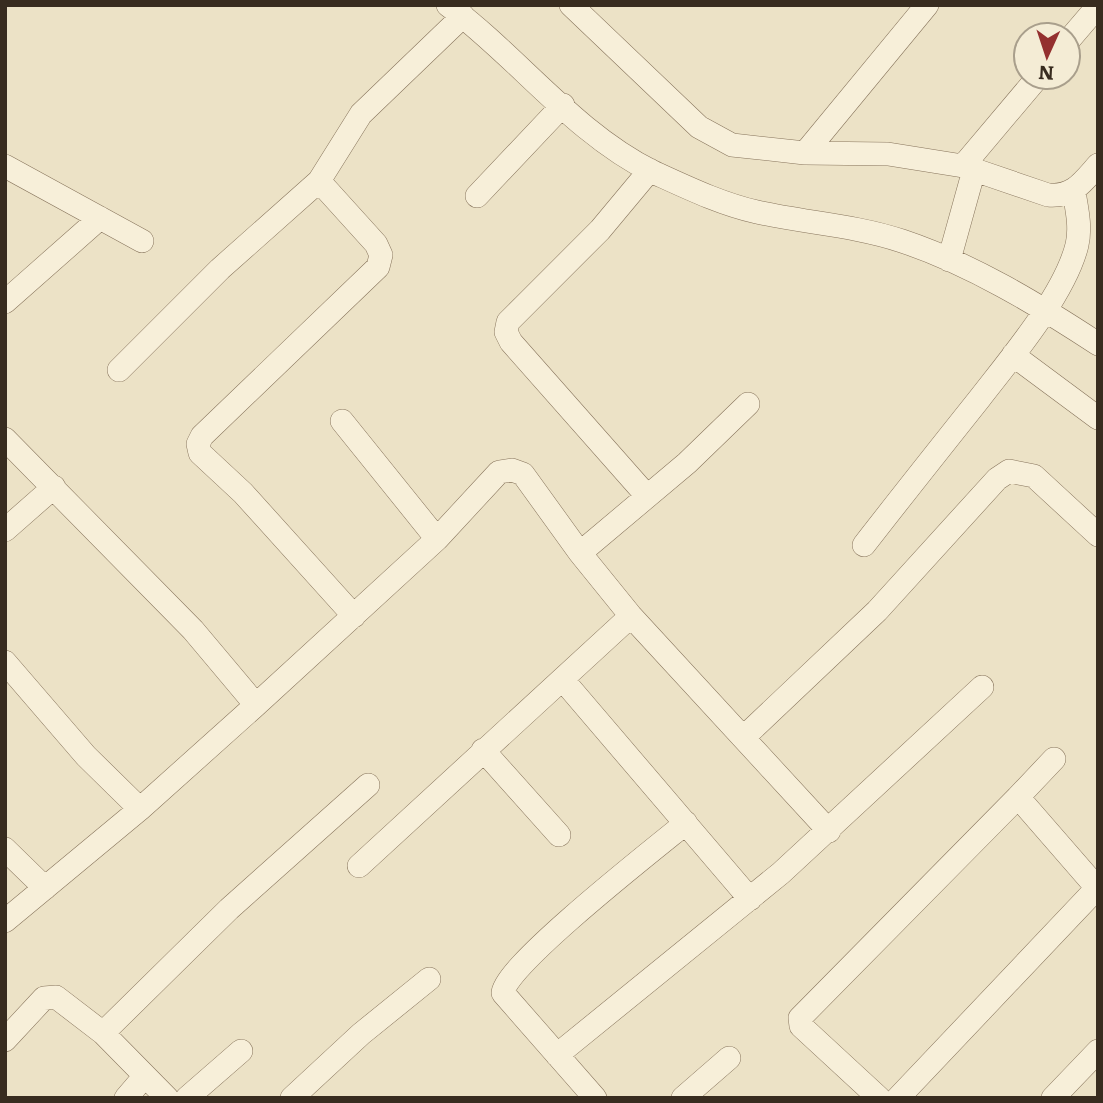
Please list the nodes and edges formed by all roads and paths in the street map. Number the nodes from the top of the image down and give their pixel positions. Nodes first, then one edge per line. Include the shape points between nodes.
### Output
1 (570, 5) edge
2 (927, 5) edge
3 (1098, 6) edge
4 (456, 11) edge
5 (1082, 25) edge
6 (1027, 91) edge
7 (563, 105) junction
8 (805, 153) junction
9 (1098, 165) edge
10 (5, 166) edge
11 (969, 168) junction
12 (650, 170) junction
13 (318, 181) junction
14 (1074, 192) junction
15 (477, 196) dead end
16 (100, 218) junction
17 (142, 241) dead end
18 (948, 260) junction
19 (5, 302) edge
20 (1045, 309) junction
21 (1098, 344) edge
22 (1013, 355) junction
23 (119, 370) dead end
24 (748, 404) dead end
25 (1098, 418) edge
26 (342, 421) dead end
27 (5, 439) edge
28 (54, 488) junction
29 (647, 496) junction
30 (5, 530) edge
31 (1098, 535) edge
32 (437, 539) junction
33 (864, 545) dead end
34 (580, 553) junction
35 (354, 616) junction
36 (631, 616) junction
37 (5, 662) edge
38 (563, 680) junction
39 (982, 687) dead end
40 (256, 705) junction
41 (744, 737) junction
42 (483, 750) junction
43 (1054, 759) dead end
44 (368, 785) dead end
45 (1018, 797) junction
46 (140, 809) junction
47 (686, 823) junction
48 (829, 831) junction
49 (559, 835) dead end
50 (5, 849) edge
51 (359, 866) dead end
52 (1097, 887) edge
53 (45, 888) junction
54 (750, 899) junction
55 (5, 921) edge
56 (429, 979) dead end
57 (7, 1033) edge
58 (103, 1033) junction
59 (241, 1051) dead end
60 (1098, 1051) edge
61 (557, 1055) junction
62 (729, 1058) dead end
63 (144, 1077) junction
64 (685, 1097) edge
65 (126, 1098) edge
66 (167, 1098) edge
67 (187, 1098) edge
68 (292, 1098) edge
69 (594, 1098) edge
70 (879, 1098) edge
71 (898, 1098) edge
72 (1053, 1098) edge

1 - 8 street via 699,127 749,149
2 - 8 street
3 - 5 street
4 - 7 street
4 - 13 street via 361,114
6 - 11 street
7 - 12 street
7 - 15 street
8 - 11 street via 888,154
9 - 14 street
10 - 16 street
11 - 14 street via 1048,195
11 - 18 street
12 - 18 street via 754,212 860,229
12 - 29 street via 509,323 506,332
13 - 23 street via 220,269
13 - 35 street via 376,244 381,255 378,267 198,444 200,453 243,493
14 - 20 street via 1077,244
16 - 17 street
16 - 19 street
18 - 20 street
20 - 21 street
20 - 22 street
22 - 25 street
22 - 33 street
24 - 29 street
26 - 32 street
27 - 28 street
28 - 30 street
28 - 40 street via 193,630
29 - 34 street
31 - 41 street via 1034,476 1009,471 877,611
32 - 34 street via 499,472 512,470 523,474
32 - 35 street
34 - 36 street
35 - 40 street
36 - 38 street
36 - 41 street
37 - 46 street via 86,756
38 - 42 street
38 - 47 street
39 - 48 street
40 - 46 street
41 - 48 street
42 - 49 street
42 - 51 street
43 - 45 street
44 - 58 street via 229,909
45 - 52 street
45 - 70 street via 800,1018 801,1026
46 - 53 street
47 - 54 street
47 - 61 street via 517,967 503,987 503,993
48 - 54 street
50 - 53 street
52 - 71 street
53 - 55 street
54 - 61 street
56 - 68 street
57 - 58 street via 50,996
58 - 63 street
59 - 67 street
60 - 72 street
61 - 69 street
62 - 64 street
63 - 65 street
63 - 66 street

